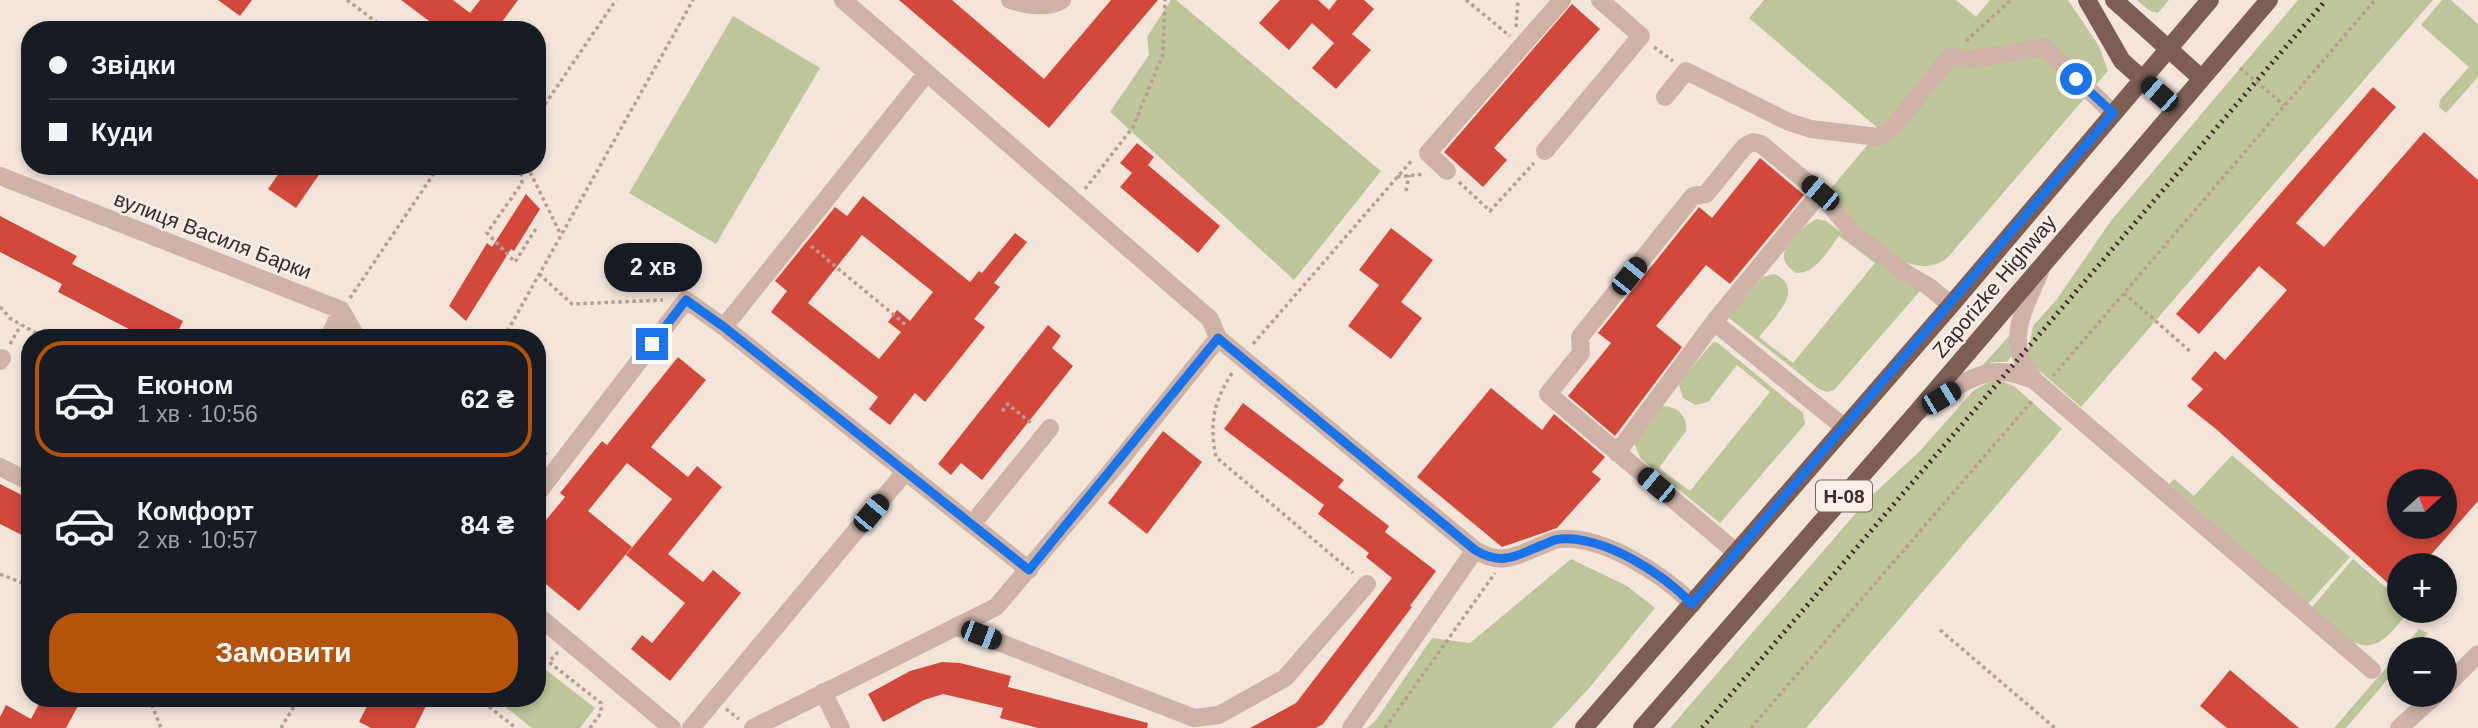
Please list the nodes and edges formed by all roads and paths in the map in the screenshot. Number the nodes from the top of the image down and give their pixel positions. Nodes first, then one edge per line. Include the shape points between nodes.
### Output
1 (347, 0) edge
2 (616, 0) edge
3 (693, 0) edge
4 (1010, 0) edge
5 (1062, 0) edge
6 (1165, 0) edge
7 (1466, 0) edge
8 (1518, 0) edge
9 (1562, 0) edge
10 (1600, 0) edge
11 (2011, 0) edge
12 (2087, 0) edge
13 (2114, 0) edge
14 (2210, 0) edge
15 (2269, 0) edge
16 (2375, 0) edge
17 (855, 4) edge
18 (375, 21) edge
19 (1641, 36) junction
20 (2168, 50) junction
21 (1950, 57) junction
22 (2240, 68) dead end
23 (1686, 71) junction
24 (926, 74) junction
25 (2201, 78) junction
26 (2143, 79) junction
27 (1665, 97) dead end
28 (546, 103) edge
29 (2284, 105) junction
30 (2175, 108) junction
31 (2113, 113) junction
32 (1545, 151) joint
33 (1415, 156) dead end
34 (1447, 171) junction
35 (433, 175) edge
36 (521, 175) edge
37 (531, 175) edge
38 (1409, 175) junction
39 (0, 176) edge
40 (1395, 177) junction
41 (1406, 191) dead end
42 (1820, 193) junction
43 (1076, 202) junction
44 (537, 227) dead end
45 (561, 235) junction
46 (798, 235) junction
47 (2043, 262) junction
48 (539, 274) junction
49 (2124, 293) junction
50 (686, 300) junction
51 (1951, 305) junction
52 (0, 307) edge
53 (341, 310) junction
54 (1714, 322) junction
55 (21, 325) junction
56 (906, 325) dead end
57 (724, 327) junction
58 (28, 329) edge
59 (333, 329) edge
60 (352, 329) edge
61 (509, 329) edge
62 (1218, 338) junction
63 (2192, 353) dead end
64 (1242, 358) junction
65 (1, 359) edge
66 (2039, 384) junction
67 (1002, 411) dead end
68 (1918, 411) junction
69 (1845, 428) junction
70 (1048, 431) joint
71 (1617, 453) junction
72 (546, 455) edge
73 (0, 467) edge
74 (906, 471) junction
75 (552, 475) junction
76 (21, 478) edge
77 (546, 483) edge
78 (973, 523) junction
79 (1475, 550) junction
80 (1737, 553) junction
81 (1504, 560) junction
82 (1029, 570) junction
83 (0, 574) edge
84 (21, 582) edge
85 (1367, 584) joint
86 (1692, 604) junction
87 (546, 622) edge
88 (957, 626) junction
89 (1940, 630) dead end
90 (568, 640) junction
91 (2478, 654) edge
92 (2372, 670) dead end
93 (2457, 675) edge
94 (822, 692) junction
95 (713, 701) junction
96 (152, 707) edge
97 (294, 707) edge
98 (489, 707) edge
99 (2423, 707) edge
100 (160, 728) edge
101 (282, 728) edge
102 (516, 728) edge
103 (590, 728) edge
104 (672, 728) edge
105 (691, 728) edge
106 (753, 728) edge
107 (841, 728) edge
108 (1351, 728) edge
109 (1385, 728) edge
110 (1584, 728) edge
111 (1642, 728) edge
112 (1751, 728) edge
113 (2054, 728) edge
114 (2399, 728) edge

1 - 18 path
2 - 28 path
3 - 45 path
4 - 5 street via 1026,5
6 - 43 path via 1163,54 1133,127
7 - 8 path via 1514,39
9 - 34 street via 1428,153
10 - 19 street
11 - 21 path
12 - 26 main road via 2122,61
13 - 20 main road
14 - 20 main road, Zaporizke Highway / Н-08
15 - 25 main road, Zaporizke Highway / Н-08
16 - 29 path
17 - 24 street
19 - 23 path
19 - 32 street
20 - 25 main road
20 - 26 main road, Zaporizke Highway / Н-08
21 - 23 street via 1890,131 1878,137 1789,122
21 - 31 street via 1974,58 2044,47
22 - 29 path
23 - 27 street
24 - 43 street
24 - 46 street
25 - 30 main road, Zaporizke Highway / Н-08
26 - 30 main road
26 - 31 main road, Zaporizke Highway / Н-08
29 - 49 path
30 - 47 main road, Zaporizke Highway / Н-08
31 - 51 main road, Zaporizke Highway / Н-08
32 - 34 path via 1490,211
33 - 40 path
34 - 38 path
35 - 53 path
36 - 44 path via 522,183 487,233 515,262
37 - 45 path
38 - 40 path
38 - 41 path
39 - 53 street, вулиця Василя Барки
40 - 64 path
42 - 51 street via 1855,235
42 - 54 street
42 - 71 street via 1761,144 1745,146 1706,194 1693,196 1580,337 1581,353 1548,394
43 - 62 street via 1210,319
45 - 48 path
46 - 56 path
46 - 57 street
47 - 66 street via 2018,340 2021,357
47 - 68 main road, Zaporizke Highway / Н-08
48 - 50 path via 572,304
48 - 61 path
49 - 63 path
49 - 66 path
50 - 57 street
50 - 75 street
51 - 69 main road, Zaporizke Highway / Н-08
52 - 55 path
53 - 59 street
53 - 60 street
54 - 69 street
54 - 71 street
55 - 58 path
55 - 65 path
57 - 74 street
62 - 64 street
62 - 82 street
64 - 79 street
64 - 85 path via 1217,396 1212,437 1216,457
66 - 68 street via 2007,372 1986,373
66 - 92 street
66 - 112 path
67 - 70 path via 1008,404
68 - 111 main road, Zaporizke Highway / Н-08
69 - 80 main road, Zaporizke Highway / Н-08
70 - 78 street
71 - 80 street
72 - 75 path
73 - 76 street
74 - 78 street
74 - 95 street
75 - 77 street
78 - 82 street
79 - 81 street
79 - 108 street
80 - 86 main road, Zaporizke Highway / Н-08
81 - 86 street via 1558,539 1584,541 1609,547 1673,585
81 - 109 path
82 - 88 street via 996,607
83 - 84 path
85 - 88 street via 1285,678 1219,715 1194,718
86 - 110 main road, Zaporizke Highway / Н-08
87 - 90 street
88 - 94 street
89 - 113 path
90 - 103 path via 549,662 601,703 601,713
90 - 104 street
91 - 93 street
94 - 106 street
94 - 107 street
95 - 105 street
95 - 106 path
96 - 100 path
97 - 101 path
98 - 102 path
99 - 114 street

